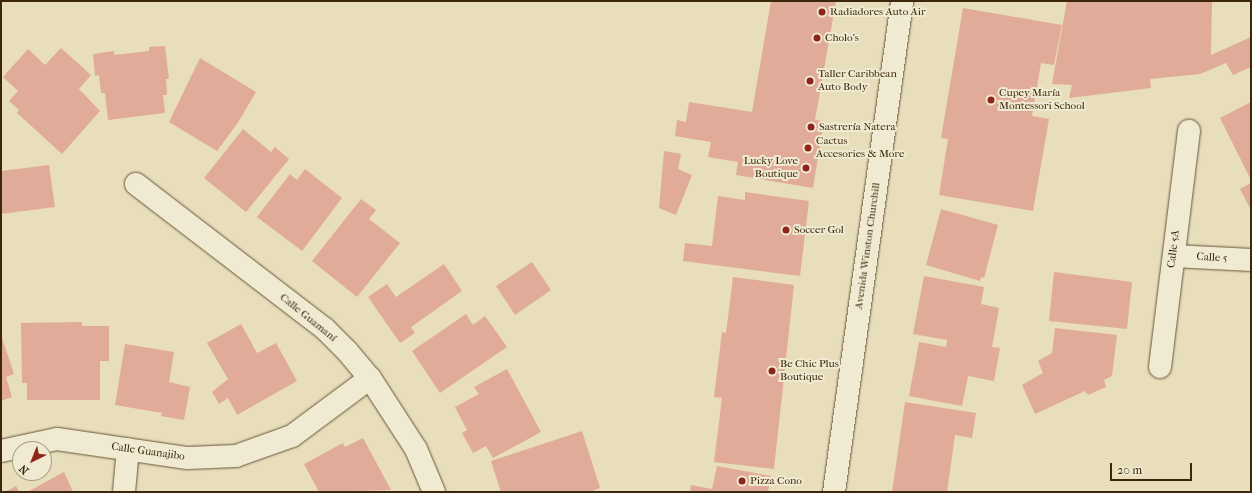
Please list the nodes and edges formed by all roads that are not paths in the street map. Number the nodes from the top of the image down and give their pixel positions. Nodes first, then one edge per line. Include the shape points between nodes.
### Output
1 (902, 1) edge
2 (1189, 131) dead end
3 (136, 184) dead end
4 (1174, 256) junction
5 (1251, 260) edge
6 (1160, 367) dead end
7 (370, 378) junction
8 (128, 449) junction
9 (1, 451) edge
10 (124, 492) edge
11 (434, 492) edge
12 (834, 492) edge

1 - 12 street, Avenida Winston Churchill
2 - 4 street, Calle 5A
3 - 7 street, Calle Guamaní via 325,329
4 - 5 street, Calle 5
4 - 6 street, Calle 5A
7 - 8 street, Calle Guanajibo via 292,436 236,456 188,458
7 - 11 street, Calle Guamaní via 416,449
8 - 9 street, Calle Guanajibo via 56,439
8 - 10 street

